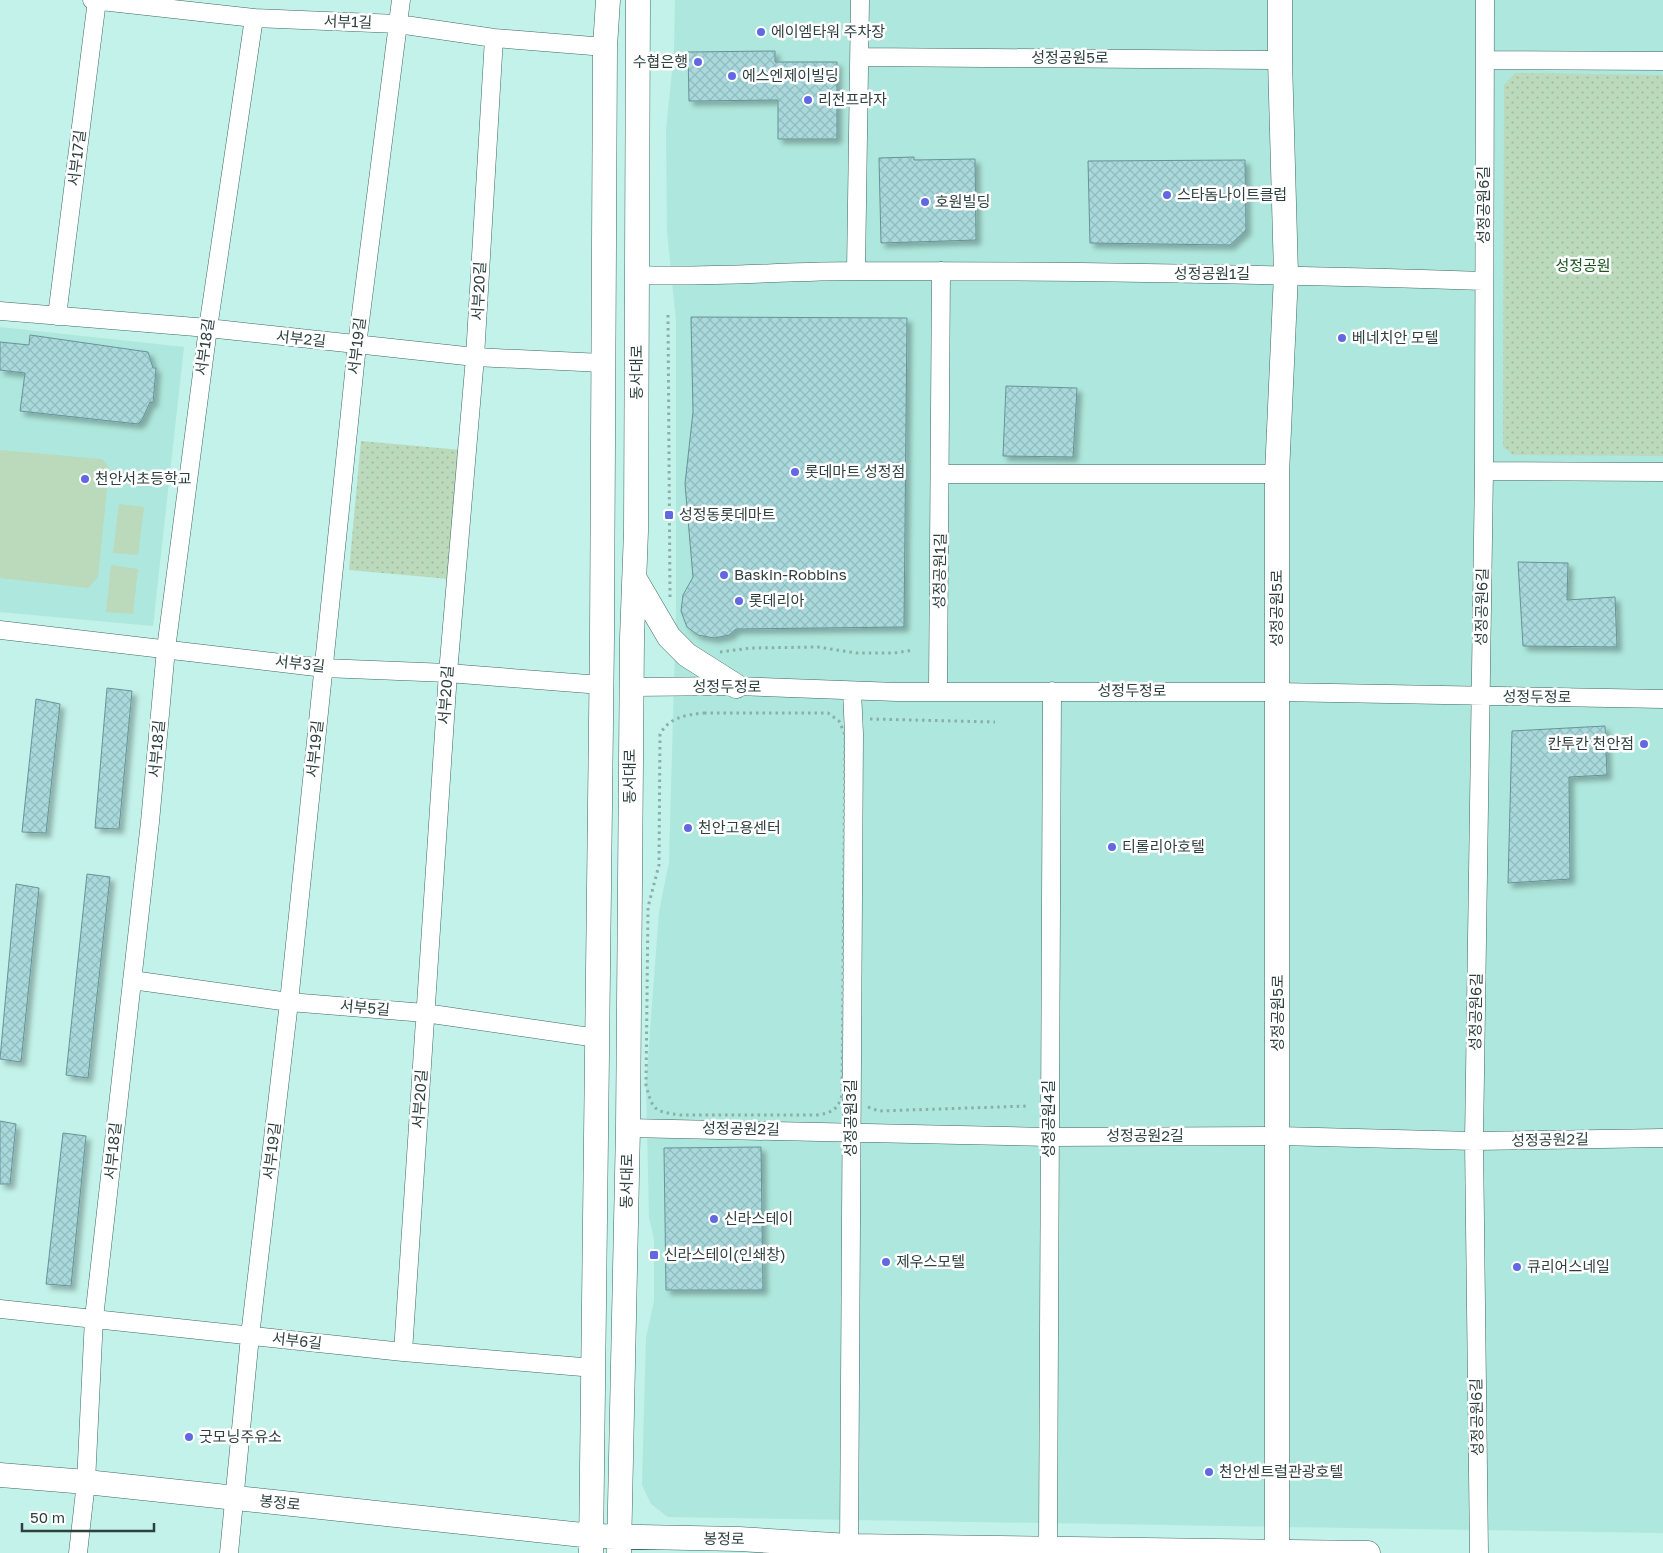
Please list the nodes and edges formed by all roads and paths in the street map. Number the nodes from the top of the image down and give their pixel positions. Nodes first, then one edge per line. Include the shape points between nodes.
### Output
1 (95, 0) edge
2 (401, 0) edge
3 (608, 0) edge
4 (638, 0) edge
5 (860, 0) edge
6 (1280, 0) edge
7 (1485, 0) edge
8 (254, 18) junction
9 (398, 24) junction
10 (494, 38) junction
11 (605, 47) junction
12 (860, 57) junction
13 (1280, 60) junction
14 (1485, 60) junction
15 (1663, 61) edge
16 (856, 271) junction
17 (941, 272) junction
18 (1286, 274) junction
19 (638, 275) junction
20 (1483, 281) junction
21 (0, 311) edge
22 (57, 316) junction
23 (668, 316) dead end
24 (208, 328) junction
25 (357, 345) junction
26 (475, 358) junction
27 (603, 363) junction
28 (1484, 471) junction
29 (1663, 472) edge
30 (941, 474) junction
31 (1277, 474) junction
32 (635, 578) junction
33 (670, 602) dead end
34 (0, 630) edge
35 (166, 649) junction
36 (914, 650) dead end
37 (716, 652) dead end
38 (324, 668) junction
39 (448, 673) junction
40 (601, 685) junction
41 (632, 686) junction
42 (736, 686) junction
43 (852, 690) junction
44 (938, 690) junction
45 (1052, 691) junction
46 (1277, 692) junction
47 (1481, 697) junction
48 (1663, 699) edge
49 (828, 713) joint
50 (995, 722) dead end
51 (865, 727) dead end
52 (132, 980) junction
53 (289, 1002) junction
54 (425, 1013) junction
55 (597, 1038) junction
56 (863, 1101) dead end
57 (1028, 1106) dead end
58 (628, 1128) junction
59 (852, 1131) junction
60 (1049, 1136) junction
61 (1279, 1136) junction
62 (1663, 1138) edge
63 (1474, 1141) junction
64 (0, 1309) edge
65 (94, 1318) junction
66 (250, 1336) junction
67 (404, 1352) junction
68 (594, 1368) junction
69 (0, 1475) edge
70 (86, 1482) junction
71 (234, 1498) junction
72 (619, 1544) edge
73 (849, 1546) junction
74 (591, 1547) edge
75 (1048, 1547) junction
76 (1277, 1551) junction
77 (78, 1553) edge
78 (229, 1553) edge
79 (1368, 1553) edge
80 (1479, 1553) edge

1 - 8 street, 서부1길
1 - 22 street, 서부17길
2 - 9 street, 서부19길
3 - 11 main road, 동서대로
4 - 19 main road, 동서대로
5 - 12 street
6 - 13 main road, 성정공원5로
7 - 14 street, 성정공원6길
8 - 9 street, 서부1길
8 - 24 street, 서부18길
9 - 10 street, 서부1길
9 - 25 street, 서부19길
10 - 11 street, 서부1길
10 - 26 street, 서부20길
11 - 27 main road, 동서대로
12 - 13 street, 성정공원5로
12 - 16 street
13 - 18 main road, 성정공원5로
14 - 15 street
14 - 20 street, 성정공원6길
16 - 17 street, 성정공원1길
16 - 19 street, 성정공원1길
17 - 18 street, 성정공원1길
17 - 30 street, 성정공원1길
18 - 20 street, 성정공원1길
18 - 31 main road, 성정공원5로
19 - 32 main road, 동서대로
20 - 28 street, 성정공원6길
21 - 22 street, 서부2길
22 - 24 street, 서부2길
23 - 33 path
24 - 25 street, 서부2길
24 - 35 street, 서부18길
25 - 26 street, 서부2길
25 - 38 street, 서부19길
26 - 27 street, 서부2길
26 - 39 street, 서부20길
27 - 40 main road, 동서대로
28 - 29 street
28 - 47 street, 성정공원6길
30 - 31 street
30 - 44 street, 성정공원1길
31 - 46 main road, 성정공원5로
32 - 41 main road, 동서대로
32 - 42 main road via 669,637 687,655
34 - 35 street, 서부3길
35 - 38 street, 서부3길
35 - 52 street, 서부18길
36 - 37 path via 856,653 818,647
38 - 39 street, 서부3길
38 - 53 street, 서부19길
39 - 40 street, 서부3길
39 - 54 street, 서부20길
40 - 41 main road, 성정두정로
40 - 55 main road, 동서대로
41 - 42 street, 성정두정로
41 - 58 main road, 동서대로
42 - 43 street, 성정두정로
43 - 44 street, 성정두정로
43 - 59 street, 성정공원3길
44 - 45 street, 성정두정로
45 - 46 street, 성정두정로
45 - 60 street, 성정공원4길
46 - 47 street, 성정두정로
46 - 61 main road, 성정공원5로
47 - 48 street, 성정두정로
47 - 63 street, 성정공원6길
49 - 49 path via 839,720 845,735 842,1085 839,1105 832,1113 817,1115 680,1115 659,1112 652,1106 646,1075 648,907 660,865 660,734 665,725 682,715
50 - 51 path via 870,718
52 - 53 street, 서부5길
52 - 65 street, 서부18길
53 - 54 street, 서부5길
53 - 66 street, 서부19길
54 - 55 street, 서부5길
54 - 67 street, 서부20길
55 - 68 main road, 동서대로
56 - 57 path via 867,1107 879,1111
58 - 59 street, 성정공원2길
58 - 72 main road, 동서대로
59 - 60 street, 성정공원2길
59 - 73 street, 성정공원3길
60 - 61 street, 성정공원2길
60 - 75 street, 성정공원4길
61 - 63 street, 성정공원2길
61 - 76 main road, 성정공원5로
62 - 63 street, 성정공원2길
63 - 80 street, 성정공원6길
64 - 65 street, 서부6길
65 - 66 street, 서부6길
65 - 70 street, 서부18길
66 - 67 street, 서부6길
66 - 71 street, 서부19길
67 - 68 street, 서부6길
68 - 74 main road, 동서대로
69 - 70 main road, 봉정로
70 - 71 main road, 봉정로
70 - 77 street, 서부18길
71 - 74 main road, 봉정로 via 560,1532
71 - 78 street, 서부19길
72 - 73 main road, 봉정로 via 739,1539
72 - 74 main road, 봉정로
73 - 75 main road, 봉정로
75 - 76 main road, 봉정로
76 - 79 main road, 봉정로

